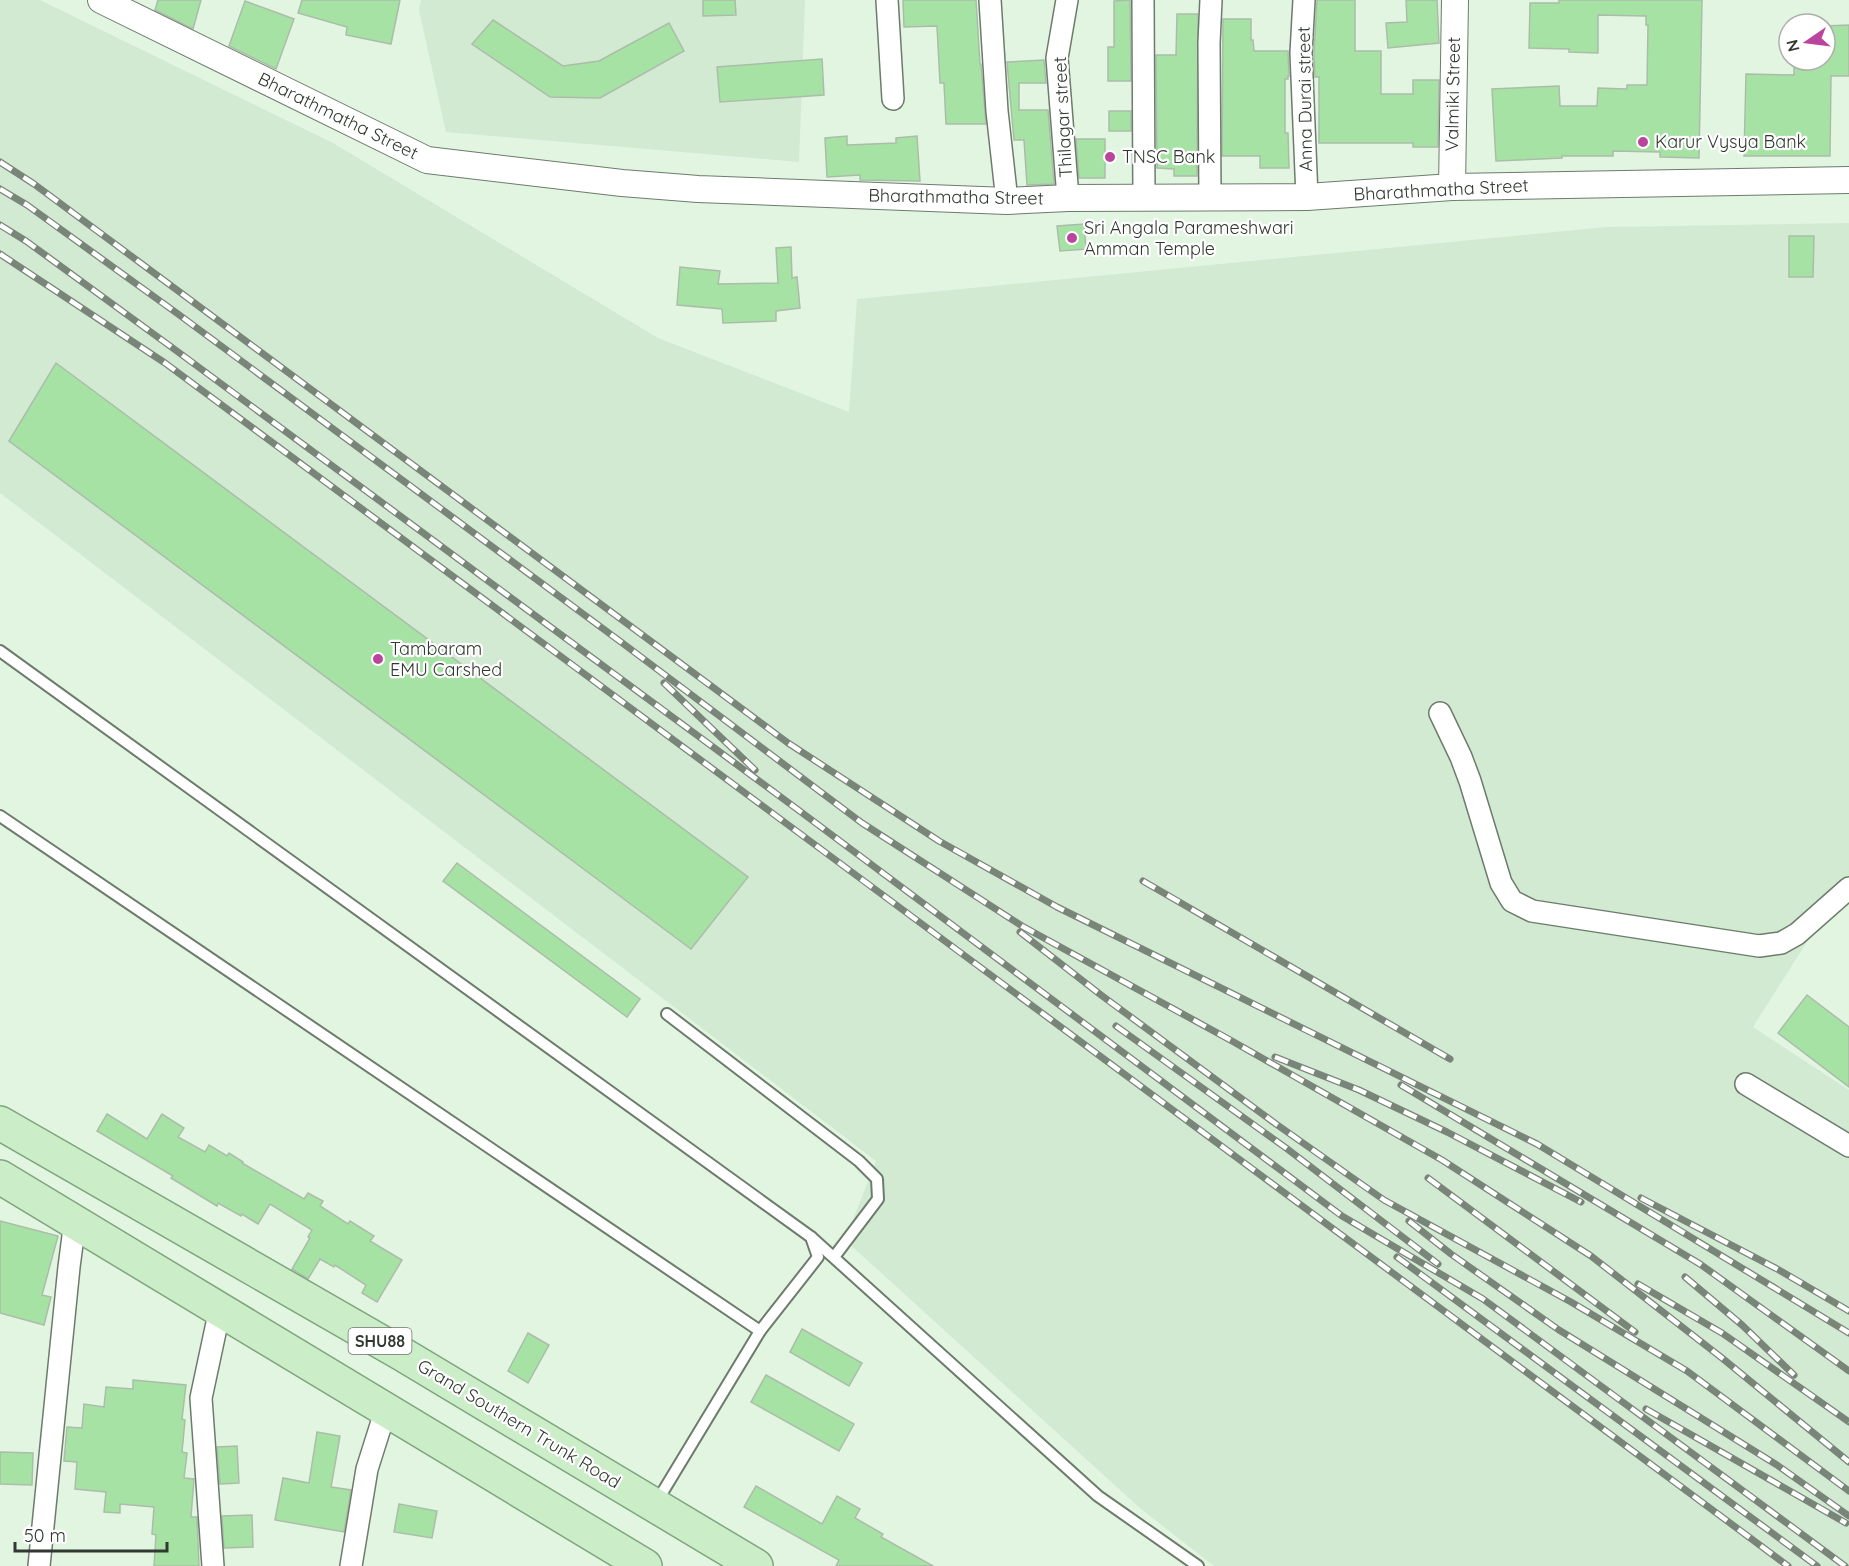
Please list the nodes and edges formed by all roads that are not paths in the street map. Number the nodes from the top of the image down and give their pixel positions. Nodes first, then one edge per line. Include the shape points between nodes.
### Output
1 (101, 0) edge
2 (887, 0) edge
3 (990, 0) edge
4 (1067, 0) edge
5 (1143, 0) edge
6 (1211, 0) edge
7 (1304, 0) edge
8 (1455, 0) edge
9 (893, 99) dead end
10 (1849, 180) edge
11 (1452, 188) junction
12 (1210, 197) junction
13 (1307, 197) junction
14 (1068, 198) junction
15 (1144, 199) junction
16 (1007, 201) junction
17 (0, 651) edge
18 (1440, 713) dead end
19 (0, 816) edge
20 (1849, 888) edge
21 (667, 1014) dead end
22 (1746, 1084) dead end
23 (0, 1123) edge
24 (1849, 1146) edge
25 (0, 1177) edge
26 (75, 1221) junction
27 (811, 1237) junction
28 (834, 1257) junction
29 (220, 1309) junction
30 (760, 1331) junction
31 (386, 1409) junction
32 (655, 1506) junction
33 (634, 1563) edge
34 (39, 1566) edge
35 (213, 1566) edge
36 (351, 1566) edge
37 (756, 1566) edge
38 (1198, 1566) edge

1 - 16 street, Bharathmatha Street via 427,160 698,189
2 - 9 street
3 - 16 street
4 - 14 street, Thilagar street via 1057,58
5 - 15 street
6 - 12 street
7 - 13 street, Anna Durai street via 1301,53
8 - 11 street, Valmiki Street
10 - 11 street, Bharathmatha Street
11 - 13 street, Bharathmatha Street
12 - 13 street, Bharathmatha Street
12 - 15 street, Bharathmatha Street
14 - 15 street, Bharathmatha Street
14 - 16 street, Bharathmatha Street
17 - 27 lane
18 - 20 street via 1470,781 1501,883 1512,901 1532,911 1759,946 1780,943 1797,934
19 - 30 lane
21 - 28 lane via 859,1161 876,1179 878,1199
22 - 24 street
23 - 32 main road, Grand Southern Trunk Road / SHU88 via 402,1354
25 - 26 main road
26 - 29 main road
26 - 34 street
27 - 28 lane
27 - 30 lane via 818,1257
28 - 38 lane via 1098,1496
29 - 31 main road
29 - 35 street via 201,1398
30 - 32 lane
31 - 33 main road
31 - 36 street via 368,1469
32 - 37 main road, Grand Southern Trunk Road / SHU88

